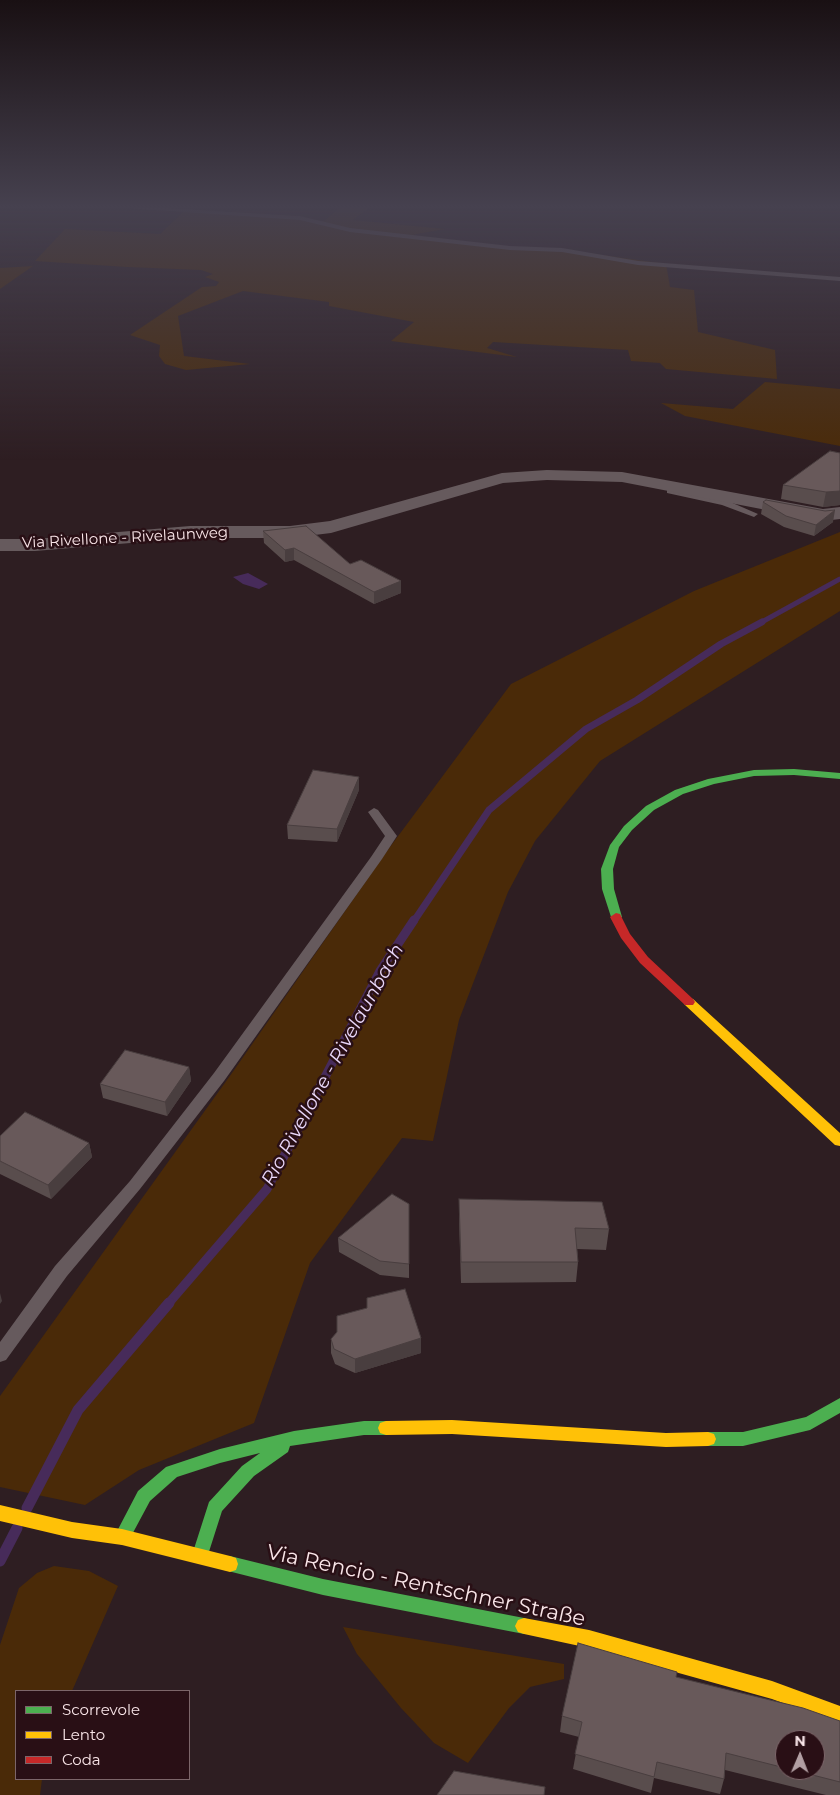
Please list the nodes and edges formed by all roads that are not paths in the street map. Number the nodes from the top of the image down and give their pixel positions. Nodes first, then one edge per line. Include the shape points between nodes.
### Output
1 (622, 478) junction
2 (840, 513) edge
3 (754, 514) dead end
4 (0, 545) edge
5 (840, 776) edge
6 (374, 812) dead end
7 (840, 1141) edge
8 (0, 1355) edge
9 (840, 1405) edge
10 (294, 1438) junction
11 (0, 1513) edge
12 (122, 1537) junction
13 (200, 1555) junction
14 (840, 1715) edge

1 - 2 street, Via Rivellone - Rivelaunweg via 823,516
1 - 3 lane via 725,503
1 - 4 street, Via Rivellone - Rivelaunweg via 547,475 502,478 331,527 290,532 190,532
5 - 7 main road via 754,773 712,781 679,792 650,808 628,828 614,847 607,869 613,912 644,960
6 - 8 lane via 392,836 219,1077 135,1185 62,1271
9 - 10 main road via 810,1423 743,1438 666,1440 452,1427 364,1428
10 - 12 main road via 220,1456 172,1472 144,1496
10 - 13 main road via 248,1471 215,1507
11 - 12 main road, Via Rencio - Rentschner Straße via 72,1530
12 - 13 main road, Via Rencio - Rentschner Straße
13 - 14 main road, Via Rencio - Rentschner Straße via 323,1587 589,1639 772,1690

